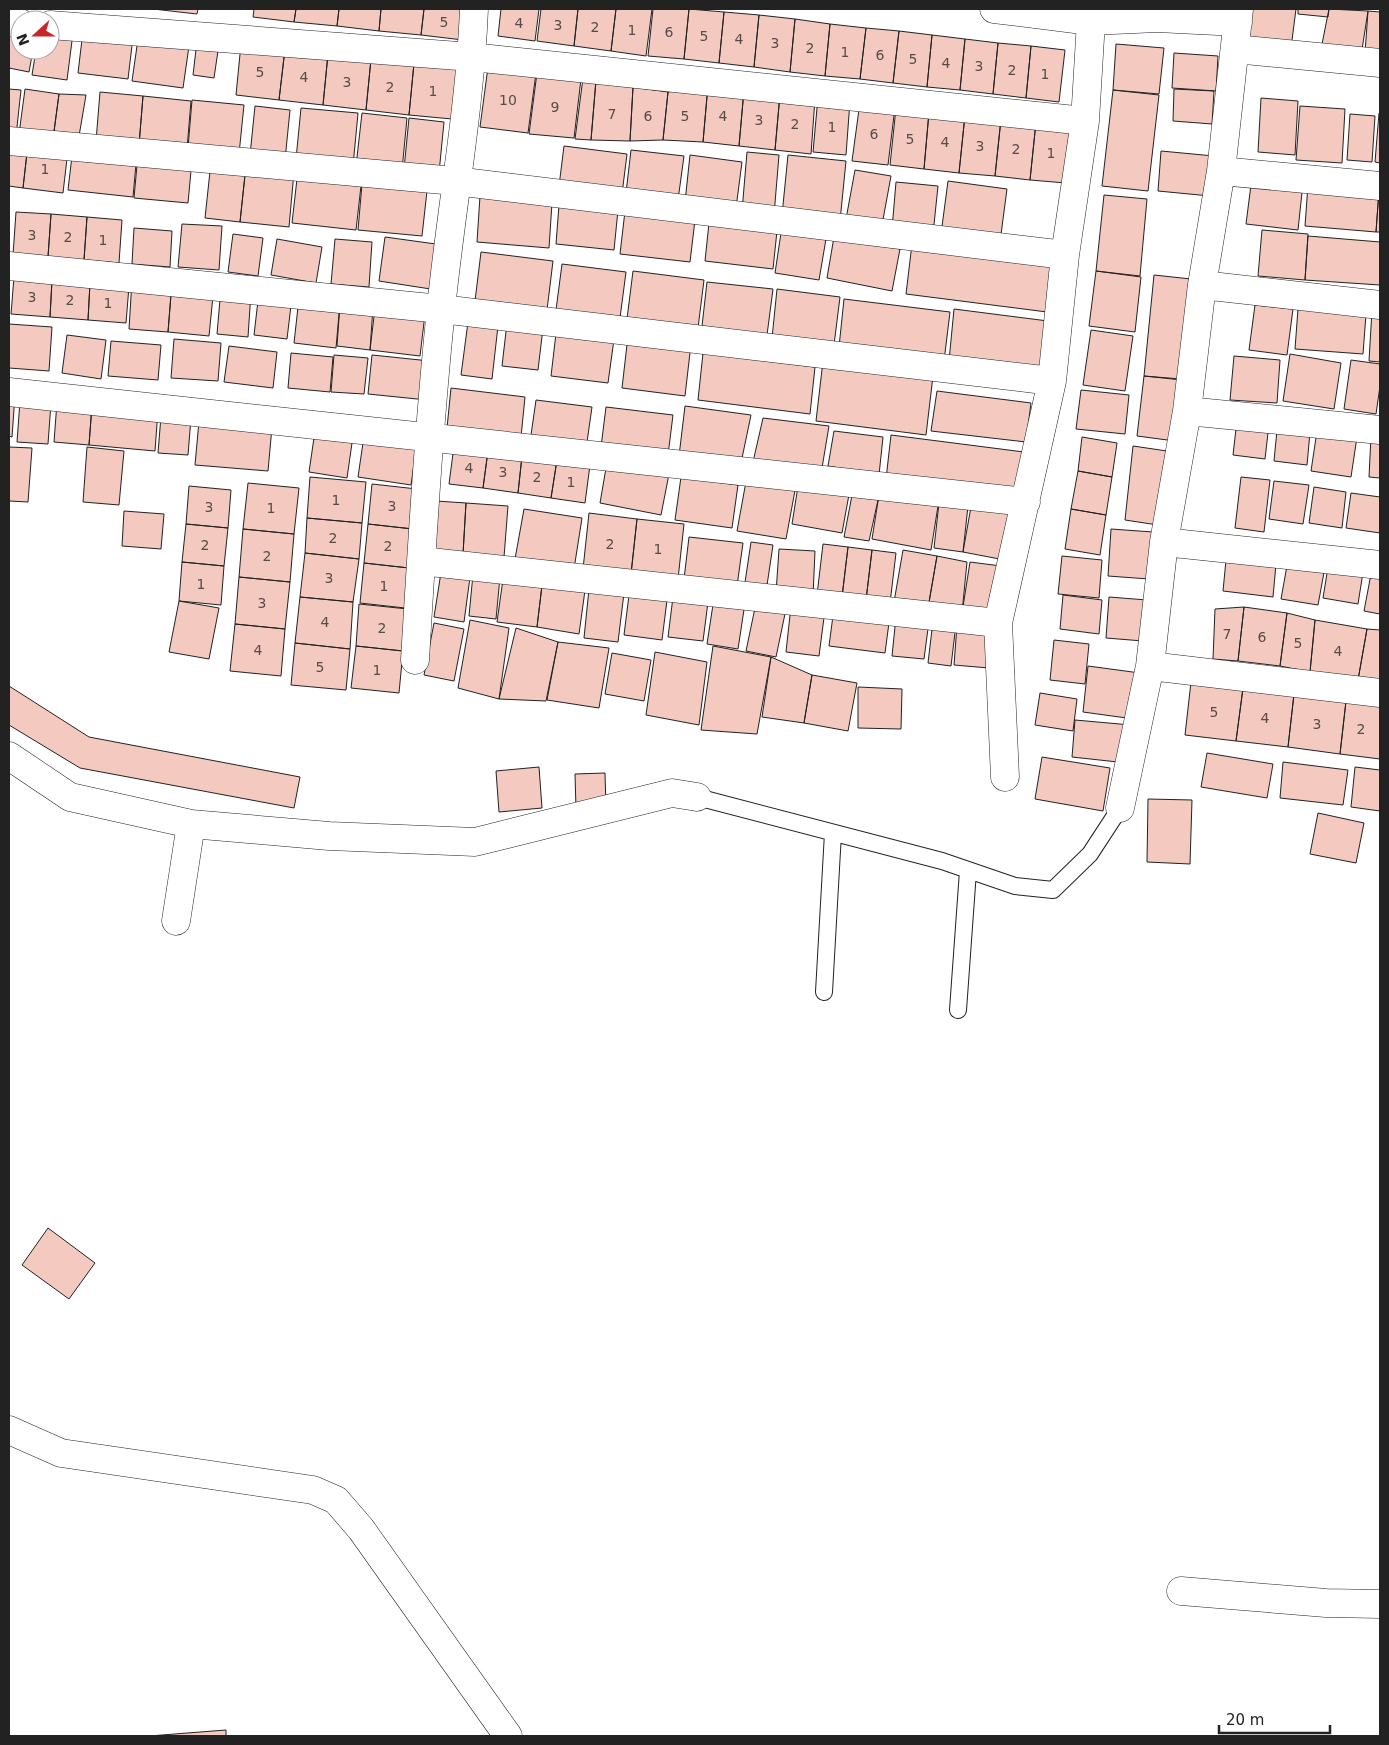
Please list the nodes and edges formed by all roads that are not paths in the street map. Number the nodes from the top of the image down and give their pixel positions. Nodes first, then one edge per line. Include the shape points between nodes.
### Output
1 (474, 9) edge
2 (994, 9) edge
3 (1239, 16) edge
4 (1091, 21) junction
5 (60, 26) edge
6 (1235, 49) junction
7 (472, 57) junction
8 (1380, 63) edge
9 (1085, 121) junction
10 (9, 141) edge
11 (1221, 171) junction
12 (455, 181) junction
13 (1380, 186) edge
14 (1065, 256) junction
15 (9, 266) edge
16 (1202, 285) junction
17 (1380, 305) edge
18 (441, 309) junction
19 (1052, 381) junction
20 (9, 392) edge
21 (1187, 411) junction
22 (1380, 430) edge
23 (428, 438) junction
24 (1026, 502) junction
25 (1164, 542) junction
26 (421, 561) junction
27 (1380, 565) edge
28 (998, 623) junction
29 (415, 660) dead end
30 (1150, 666) junction
31 (1380, 693) edge
32 (9, 756) edge
33 (1005, 777) dead end
34 (697, 797) joint
35 (1120, 808) joint
36 (191, 824) junction
37 (833, 833) junction
38 (968, 870) junction
39 (176, 921) dead end
40 (824, 992) dead end
41 (958, 1010) dead end
42 (9, 1430) edge
43 (1181, 1591) dead end
44 (1380, 1604) edge
45 (508, 1736) edge

1 - 7 street
2 - 4 street
3 - 4 street
3 - 6 street
4 - 9 street
5 - 7 street
6 - 8 street
6 - 11 street
7 - 9 street
7 - 12 street
9 - 14 street
10 - 12 street
11 - 13 street
11 - 16 street
12 - 14 street
12 - 18 street
14 - 19 street
15 - 18 street
16 - 17 street
16 - 21 street
18 - 19 street
18 - 23 street
19 - 24 street
20 - 23 street
21 - 22 street
21 - 25 street
23 - 24 street
23 - 26 street
24 - 28 street
25 - 27 street
25 - 30 street
26 - 28 street
26 - 29 street
28 - 33 street
30 - 31 street
30 - 35 street
32 - 36 street via 70,797
34 - 36 street via 672,793 475,842 329,836
34 - 37 lane
35 - 38 lane via 1090,854 1054,890 1015,886
36 - 39 street
37 - 38 lane
37 - 40 lane
38 - 41 lane
42 - 45 street via 61,1453 313,1490 336,1500 361,1529
43 - 44 street via 1326,1603

